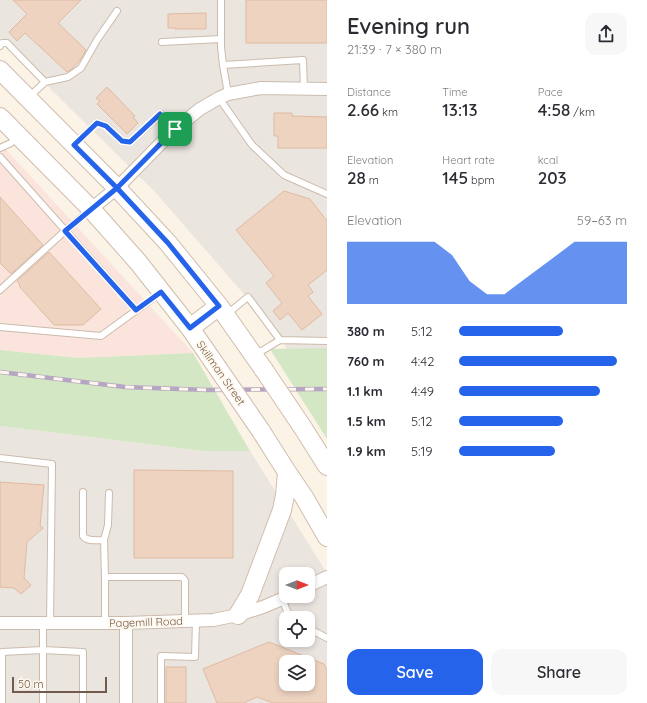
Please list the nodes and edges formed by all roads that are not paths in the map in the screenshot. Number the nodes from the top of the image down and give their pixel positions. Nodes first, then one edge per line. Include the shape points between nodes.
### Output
1 (222, 0) edge
2 (118, 12) dead end
3 (222, 39) junction
4 (162, 42) dead end
5 (0, 46) edge
6 (223, 65) junction
7 (0, 70) edge
8 (45, 82) junction
9 (304, 89) junction
10 (327, 89) edge
11 (223, 96) junction
12 (28, 98) junction
13 (0, 117) edge
14 (175, 129) junction
15 (18, 136) junction
16 (74, 145) junction
17 (0, 148) edge
18 (0, 157) edge
19 (117, 188) junction
20 (327, 194) edge
21 (91, 209) junction
22 (65, 231) junction
23 (0, 290) edge
24 (161, 292) junction
25 (136, 310) junction
26 (223, 311) junction
27 (0, 327) edge
28 (190, 328) junction
29 (280, 340) junction
30 (327, 341) edge
31 (254, 355) junction
32 (0, 458) edge
33 (327, 466) edge
34 (287, 472) junction
35 (83, 492) dead end
36 (109, 493) dead end
37 (327, 537) edge
38 (104, 540) junction
39 (105, 577) junction
40 (327, 577) edge
41 (315, 583) edge
42 (279, 601) edge
43 (238, 615) junction
44 (190, 621) junction
45 (0, 623) edge
46 (47, 623) junction
47 (106, 623) junction
48 (126, 623) junction
49 (315, 632) edge
50 (327, 638) edge
51 (43, 650) junction
52 (2, 703) edge
53 (43, 703) edge
54 (83, 703) edge
55 (126, 703) edge
56 (161, 703) edge

1 - 3 lane
2 - 8 lane via 97,40 81,68 68,77
3 - 4 lane
3 - 6 lane
5 - 8 lane via 7,43
6 - 9 lane via 303,60
6 - 11 lane
7 - 12 main road
8 - 12 lane
9 - 10 street
9 - 11 street via 261,88
11 - 14 street via 200,109
11 - 20 lane via 252,145 284,176
12 - 16 main road
13 - 15 main road, Skillman Street
14 - 16 lane via 160,114 130,142 122,141 106,126 97,123
14 - 19 street
15 - 17 lane
15 - 21 main road, Skillman Street
16 - 19 main road
18 - 22 lane
19 - 21 street
19 - 26 main road via 168,243
21 - 22 lane
21 - 24 main road, Skillman Street
22 - 23 lane
22 - 25 lane
24 - 25 lane
24 - 28 main road, Skillman Street
25 - 27 lane via 101,336
26 - 28 main road
26 - 29 lane via 248,297
26 - 31 main road
28 - 34 main road, Skillman Street, bridge
29 - 30 lane
29 - 31 lane
31 - 33 main road, bridge
32 - 46 lane via 52,464
34 - 37 main road, Skillman Street
34 - 43 main road via 282,510 250,595
35 - 38 lane via 83,536 88,540
36 - 38 lane via 108,525
38 - 39 lane
39 - 44 lane via 182,577 185,581
39 - 47 lane
40 - 41 street
42 - 43 street, Pagemill Road
43 - 44 street, Pagemill Road
44 - 48 street, Pagemill Road
44 - 56 lane via 195,657 161,656
45 - 46 street, Pagemill Road
46 - 47 street, Pagemill Road
46 - 51 lane
47 - 48 street, Pagemill Road
48 - 55 street
49 - 50 lane
51 - 52 lane via 2,652
51 - 53 lane
51 - 54 lane via 83,652

